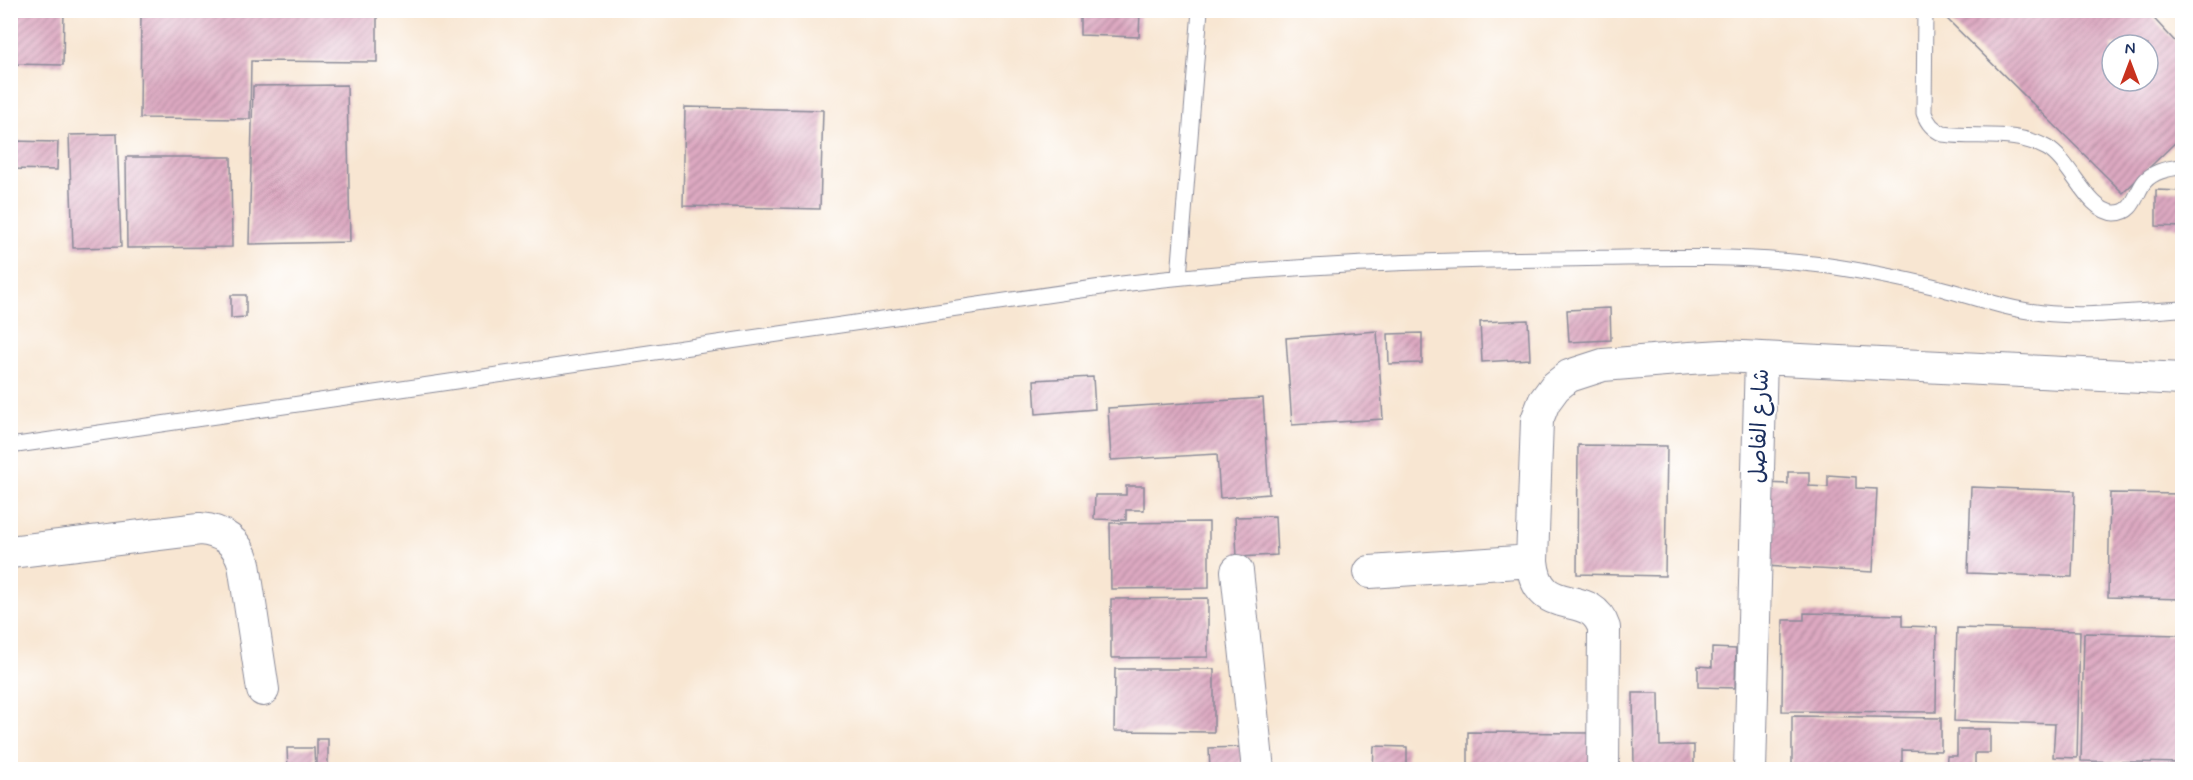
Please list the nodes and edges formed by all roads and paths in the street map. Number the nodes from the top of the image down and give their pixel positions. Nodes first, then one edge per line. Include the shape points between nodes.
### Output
1 (1200, 10) edge
2 (1925, 10) edge
3 (2182, 167) edge
4 (1179, 277) junction
5 (2182, 309) edge
6 (1761, 358) junction
7 (2182, 379) edge
8 (10, 447) edge
9 (10, 552) edge
10 (1532, 561) junction
11 (1237, 571) dead end
12 (1370, 572) dead end
13 (263, 690) dead end
14 (1258, 770) edge
15 (1603, 770) edge
16 (1750, 770) edge

1 - 4 lane
2 - 3 lane via 1924,113 1934,130 2036,142 2061,158 2092,201 2107,212 2129,208 2145,181 2154,174
4 - 5 lane via 1430,261 1701,257 1813,264 1924,284 2043,313
4 - 8 lane
6 - 7 street, شارع الفاصل
6 - 10 street via 1690,358 1603,366 1569,376 1555,387 1537,420
6 - 16 street, شارع الفاصل
9 - 13 street via 200,529 220,533 236,546 244,564
10 - 12 street
10 - 15 street via 1542,591 1561,602 1583,604 1601,619
11 - 14 street

